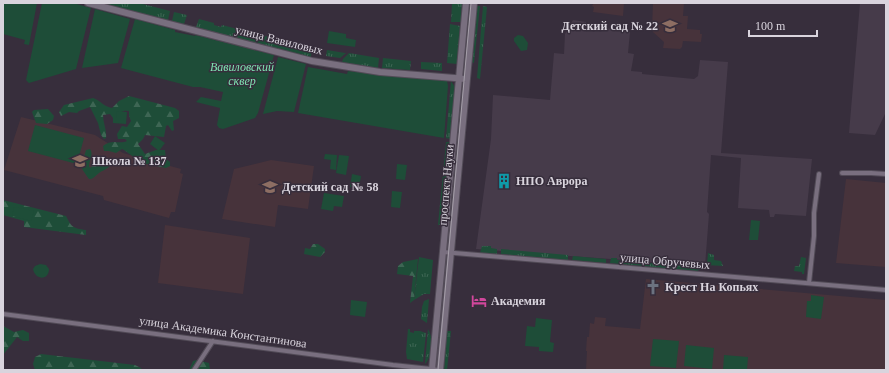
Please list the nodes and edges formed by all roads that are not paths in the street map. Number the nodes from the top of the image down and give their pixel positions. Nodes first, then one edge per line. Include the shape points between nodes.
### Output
1 (88, 3) edge
2 (466, 3) edge
3 (474, 3) edge
4 (459, 78) junction
5 (467, 79) junction
6 (842, 173) dead end
7 (819, 174) dead end
8 (886, 174) edge
9 (443, 252) junction
10 (451, 253) junction
11 (809, 283) junction
12 (886, 290) edge
13 (3, 314) edge
14 (213, 341) junction
15 (194, 370) edge
16 (432, 370) edge
17 (440, 370) edge

1 - 4 main road, улица Вавиловых via 312,61 380,72
2 - 4 main road, проспект Науки
3 - 5 main road, проспект Науки
4 - 5 main road, улица Вавиловых
4 - 9 main road, проспект Науки
5 - 10 main road, проспект Науки
6 - 8 street
7 - 11 street
9 - 10 street, улица Обручевых
9 - 16 main road, проспект Науки
10 - 11 street, улица Обручевых
10 - 17 main road, проспект Науки
11 - 12 street, улица Обручевых
13 - 14 street, улица Академика Константинова
14 - 15 street
14 - 16 street, улица Академика Константинова
16 - 17 street, улица Академика Константинова

